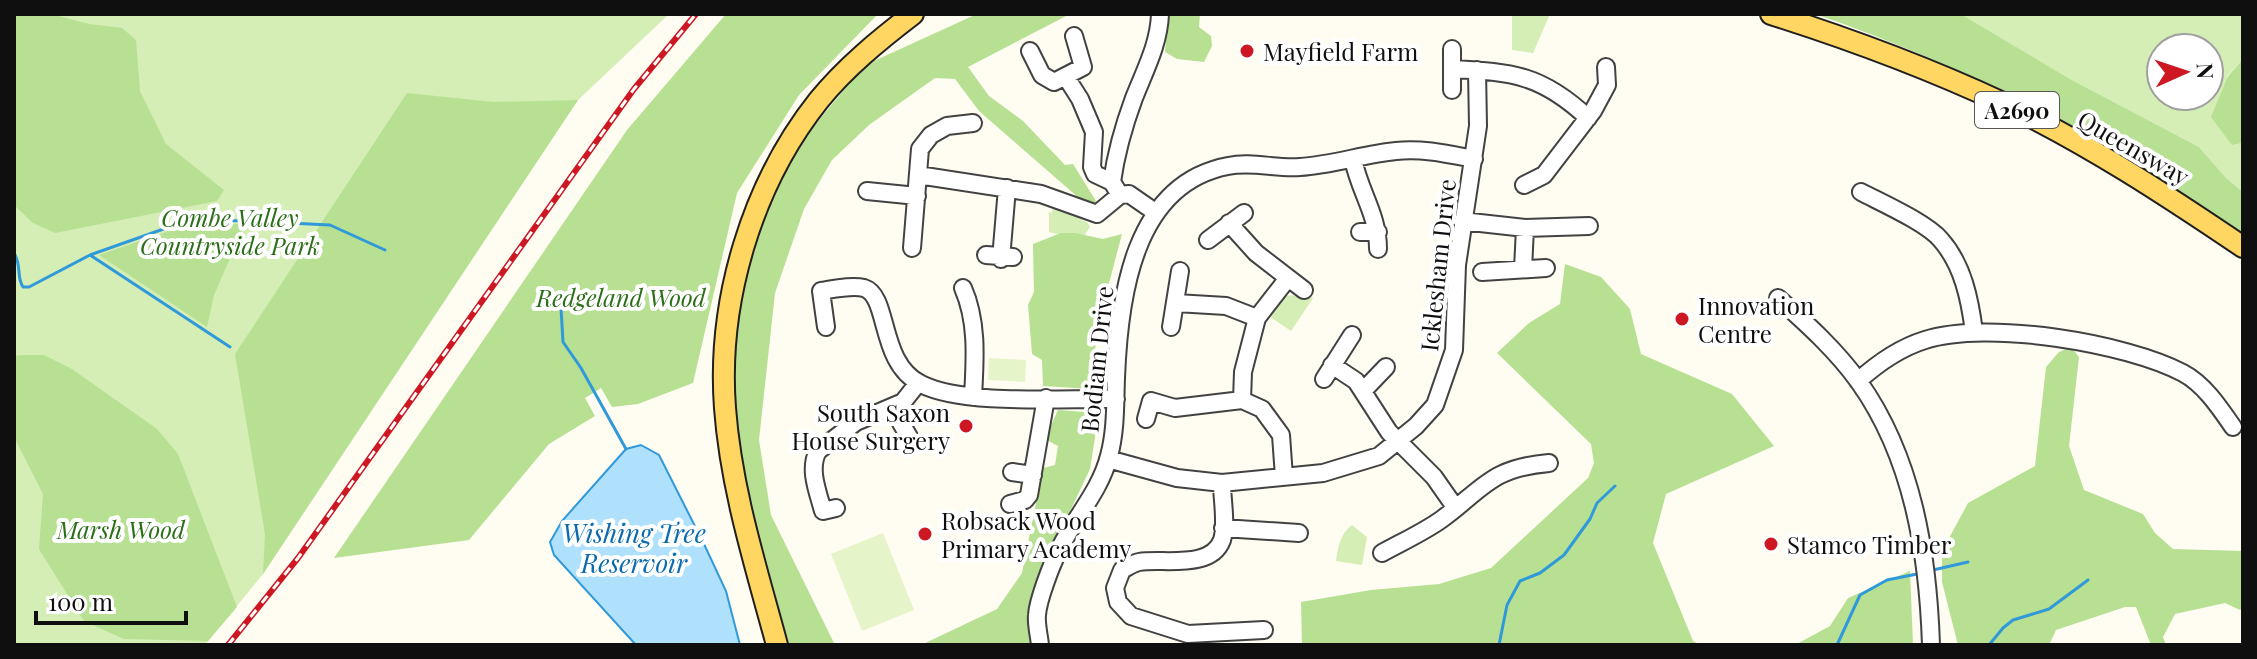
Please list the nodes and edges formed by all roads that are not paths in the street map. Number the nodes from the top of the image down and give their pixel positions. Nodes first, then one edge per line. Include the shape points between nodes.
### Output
1 (913, 14) edge
2 (1160, 14) edge
3 (1771, 14) edge
4 (1074, 36) dead end
5 (1452, 49) dead end
6 (1030, 51) dead end
7 (1606, 67) dead end
8 (1453, 69) junction
9 (1477, 70) junction
10 (1060, 79) junction
11 (1452, 90) dead end
12 (1588, 118) junction
13 (973, 123) dead end
14 (1353, 159) junction
15 (1474, 159) junction
16 (918, 175) junction
17 (1524, 185) dead end
18 (1007, 188) junction
19 (1116, 189) junction
20 (867, 191) dead end
21 (1861, 192) dead end
22 (917, 196) junction
23 (1155, 212) junction
24 (1244, 213) dead end
25 (1462, 221) junction
26 (1229, 223) junction
27 (1589, 226) dead end
28 (1525, 228) junction
29 (1360, 232) dead end
30 (1378, 232) junction
31 (1208, 240) dead end
32 (2243, 247) edge
33 (912, 248) dead end
34 (1378, 249) dead end
35 (1000, 256) dead end
36 (1546, 268) dead end
37 (1523, 269) junction
38 (1180, 271) dead end
39 (1488, 275) dead end
40 (1288, 278) junction
41 (963, 288) dead end
42 (1304, 290) dead end
43 (1778, 298) dead end
44 (1176, 303) junction
45 (1257, 318) junction
46 (826, 327) dead end
47 (1171, 327) dead end
48 (1974, 332) junction
49 (1352, 335) dead end
50 (1386, 367) dead end
51 (1858, 381) junction
52 (918, 383) junction
53 (1363, 391) junction
54 (973, 397) junction
55 (1046, 398) junction
56 (1116, 399) junction
57 (1242, 400) junction
58 (892, 407) junction
59 (1146, 419) dead end
60 (2233, 427) dead end
61 (909, 437) dead end
62 (1398, 441) junction
63 (1108, 459) junction
64 (1549, 463) dead end
65 (1012, 472) dead end
66 (1033, 475) junction
67 (1284, 477) junction
68 (1222, 483) junction
69 (1010, 504) dead end
70 (1455, 507) junction
71 (836, 508) dead end
72 (1223, 528) junction
73 (1299, 533) dead end
74 (1382, 553) dead end
75 (1253, 636) edge
76 (777, 645) edge
77 (1040, 645) edge
78 (1931, 645) edge

1 - 76 main road via 862,55 802,123 753,221 729,306 724,383 730,448 744,530
2 - 19 street via 1148,66 1122,134
3 - 32 main road, Queensway / A2690 via 1857,41 2005,104 2155,187
4 - 10 street via 1083,67
5 - 8 street
6 - 10 street via 1042,75
7 - 12 street via 1607,85
8 - 9 street
8 - 11 street
9 - 12 street via 1518,75 1551,88
9 - 15 street, Icklesham Drive
10 - 19 street via 1080,99 1094,132 1095,174
12 - 17 street via 1544,175
13 - 16 street via 947,126 931,135 920,149
14 - 15 street, Bodiam Drive via 1397,150
14 - 23 street, Bodiam Drive via 1297,168 1228,166 1174,191
14 - 30 street
15 - 25 street, Icklesham Drive
16 - 18 street
16 - 22 street
18 - 19 street via 1063,200 1097,214
18 - 35 street
19 - 23 street
20 - 22 street
21 - 48 street via 1941,238 1963,274
22 - 33 street
23 - 56 street, Bodiam Drive via 1134,256 1118,342
24 - 26 street
25 - 28 street
25 - 62 street, Icklesham Drive via 1457,335 1450,368 1435,405
26 - 31 street
26 - 40 street
27 - 28 street
28 - 37 street
29 - 30 street
30 - 34 street
36 - 37 street
37 - 39 street
38 - 44 street
40 - 42 street
40 - 45 street
41 - 54 street via 976,304
43 - 51 street via 1825,340
44 - 45 street via 1226,306
44 - 47 street
45 - 57 street via 1243,372
46 - 52 street via 821,291 871,291 897,363
48 - 51 street via 1924,340 1882,360
48 - 60 street via 2074,339 2136,355 2185,374 2214,399
49 - 53 street via 1328,372 1356,381
50 - 53 street
51 - 78 street via 1904,469 1919,530
52 - 54 street
52 - 58 street
53 - 62 street
54 - 55 street
55 - 56 street
55 - 66 street
56 - 63 street, Bodiam Drive
57 - 59 street via 1175,408 1147,399
57 - 67 street via 1262,409 1281,435
58 - 61 street
58 - 71 street via 852,416 815,456 823,511
62 - 67 street, Icklesham Drive via 1357,465
62 - 70 street
63 - 68 street, Icklesham Drive via 1177,478
63 - 77 street, Bodiam Drive via 1083,513 1057,552 1037,614
64 - 70 street via 1487,480
65 - 66 street
66 - 69 street via 1029,495
67 - 68 street, Icklesham Drive
68 - 72 street
70 - 74 street
72 - 73 street
72 - 75 street via 1216,551 1200,558 1136,562 1122,570 1115,588 1118,602 1131,616 1188,634

